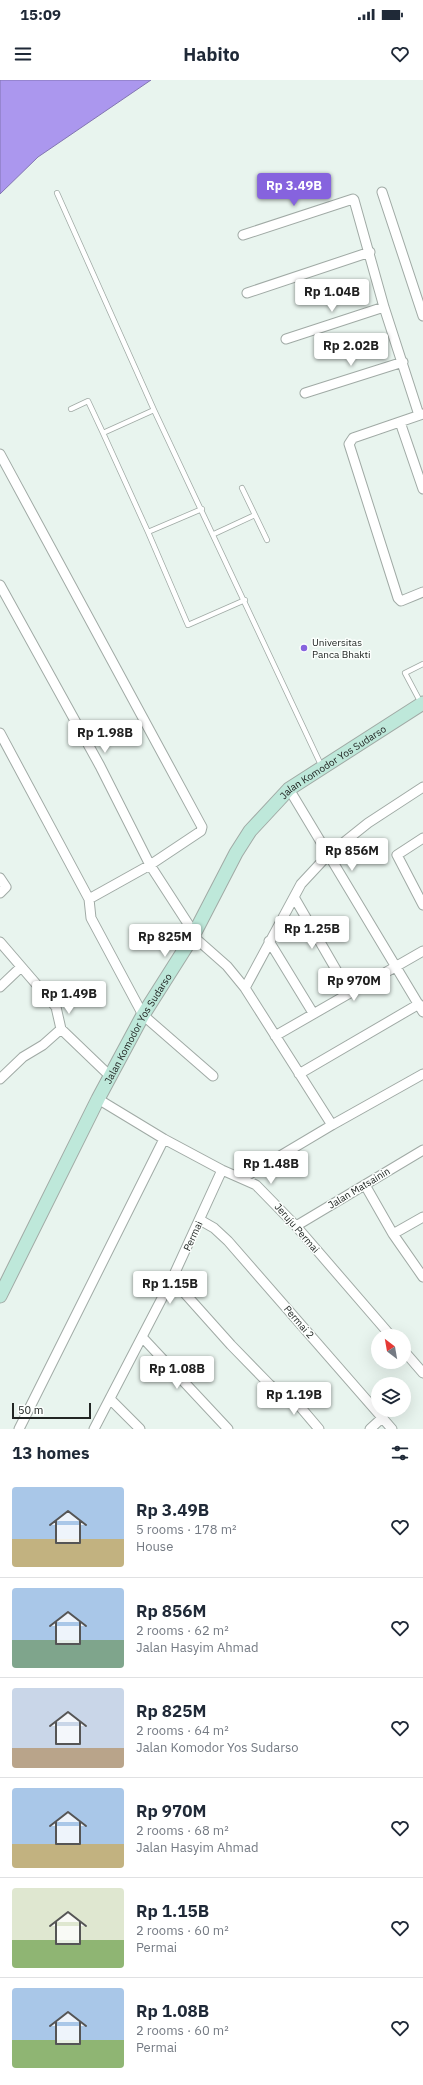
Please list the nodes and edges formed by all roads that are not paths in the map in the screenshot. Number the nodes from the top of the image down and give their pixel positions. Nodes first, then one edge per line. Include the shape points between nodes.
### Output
1 (382, 192) dead end
2 (57, 193) dead end
3 (243, 236) dead end
4 (370, 252) junction
5 (247, 293) dead end
6 (384, 307) junction
7 (423, 316) edge
8 (286, 339) dead end
9 (403, 362) junction
10 (305, 393) dead end
11 (71, 409) dead end
12 (154, 410) junction
13 (421, 414) edge
14 (400, 422) junction
15 (103, 433) junction
16 (0, 454) edge
17 (242, 488) dead end
18 (423, 489) edge
19 (202, 509) junction
20 (255, 515) junction
21 (148, 532) junction
22 (214, 534) junction
23 (267, 540) dead end
24 (0, 585) edge
25 (423, 592) edge
26 (245, 600) junction
27 (423, 664) edge
28 (422, 704) edge
29 (0, 733) edge
30 (322, 767) junction
31 (423, 787) edge
32 (289, 789) junction
33 (423, 838) edge
34 (328, 855) junction
35 (150, 865) junction
36 (0, 878) edge
37 (419, 890) edge
38 (0, 893) edge
39 (89, 898) junction
40 (294, 898) junction
41 (423, 905) edge
42 (194, 934) junction
43 (270, 940) junction
44 (0, 942) edge
45 (423, 951) edge
46 (397, 966) junction
47 (21, 967) junction
48 (0, 987) edge
49 (245, 988) junction
50 (349, 992) junction
51 (421, 1008) edge
52 (313, 1013) junction
53 (143, 1015) junction
54 (61, 1029) junction
55 (275, 1036) junction
56 (299, 1074) junction
57 (423, 1074) edge
58 (213, 1076) dead end
59 (110, 1077) junction
60 (0, 1079) edge
61 (98, 1099) junction
62 (332, 1125) junction
63 (164, 1139) junction
64 (423, 1150) edge
65 (222, 1170) junction
66 (243, 1178) junction
67 (365, 1185) junction
68 (423, 1217) edge
69 (200, 1220) junction
70 (296, 1226) junction
71 (393, 1234) junction
72 (422, 1275) edge
73 (172, 1278) junction
74 (0, 1296) edge
75 (385, 1329) edge
76 (142, 1338) junction
77 (411, 1359) edge
78 (421, 1369) edge
79 (110, 1398) junction
80 (382, 1418) junction
81 (19, 1429) edge
82 (94, 1429) edge
83 (139, 1429) edge
84 (228, 1429) edge
85 (319, 1429) edge
86 (370, 1429) edge
87 (392, 1429) edge

1 - 7 street
2 - 12 lane
3 - 4 street via 353,199
4 - 5 street
4 - 6 street
6 - 8 street
6 - 9 street
9 - 10 street
9 - 13 street
11 - 15 lane via 88,401
12 - 15 lane
12 - 19 lane
13 - 14 street
14 - 18 street
14 - 25 street via 353,438 349,444 398,598 402,601
15 - 21 lane
16 - 35 street via 202,827 201,831
17 - 20 lane
19 - 21 lane
19 - 22 lane
20 - 22 lane
20 - 23 lane
21 - 26 lane via 188,625
22 - 26 lane
24 - 35 street via 100,766
26 - 30 lane
27 - 28 lane via 405,673
28 - 30 street, Jalan Komodor Yos Sudarso
29 - 39 street
30 - 32 street, Jalan Komodor Yos Sudarso
31 - 34 street via 368,823
32 - 34 street
32 - 42 street, Jalan Komodor Yos Sudarso via 250,831
33 - 37 street via 397,855
34 - 40 street via 301,884
34 - 46 street
35 - 39 street
35 - 42 street
36 - 38 street via 6,889
37 - 41 street
39 - 53 street via 91,918
40 - 43 street
40 - 50 street
42 - 49 street via 227,966
42 - 53 street, Jalan Komodor Yos Sudarso
43 - 49 street
43 - 52 street
44 - 47 street
45 - 46 street
46 - 50 street
46 - 51 street
47 - 48 street
47 - 54 street via 56,1006
49 - 55 street
50 - 52 street
51 - 56 street
52 - 55 street
53 - 58 street
53 - 59 street, Jalan Komodor Yos Sudarso
54 - 59 street
54 - 60 street via 43,1045 23,1057
55 - 56 street
56 - 62 street
57 - 62 street
59 - 61 street, Jalan Komodor Yos Sudarso
61 - 63 street, Jeruju Permai
61 - 74 street, Jalan Komodor Yos Sudarso
62 - 66 street
63 - 65 street, Jeruju Permai
63 - 81 street
64 - 67 street, Jalan Matsainin
65 - 66 street, Jeruju Permai
65 - 69 street, Permai
66 - 70 street, Jeruju Permai via 256,1184
67 - 70 street, Jalan Matsainin
67 - 71 street
68 - 71 street
69 - 73 street, Permai
69 - 80 street, Permai 2 via 228,1240
70 - 75 street, Jeruju Permai
71 - 72 street
73 - 76 street, Permai
73 - 85 street via 270,1385 285,1389
76 - 79 street, Permai
76 - 84 street
77 - 78 street
79 - 82 street, Permai
79 - 83 street
80 - 86 street
80 - 87 street, Permai 2

